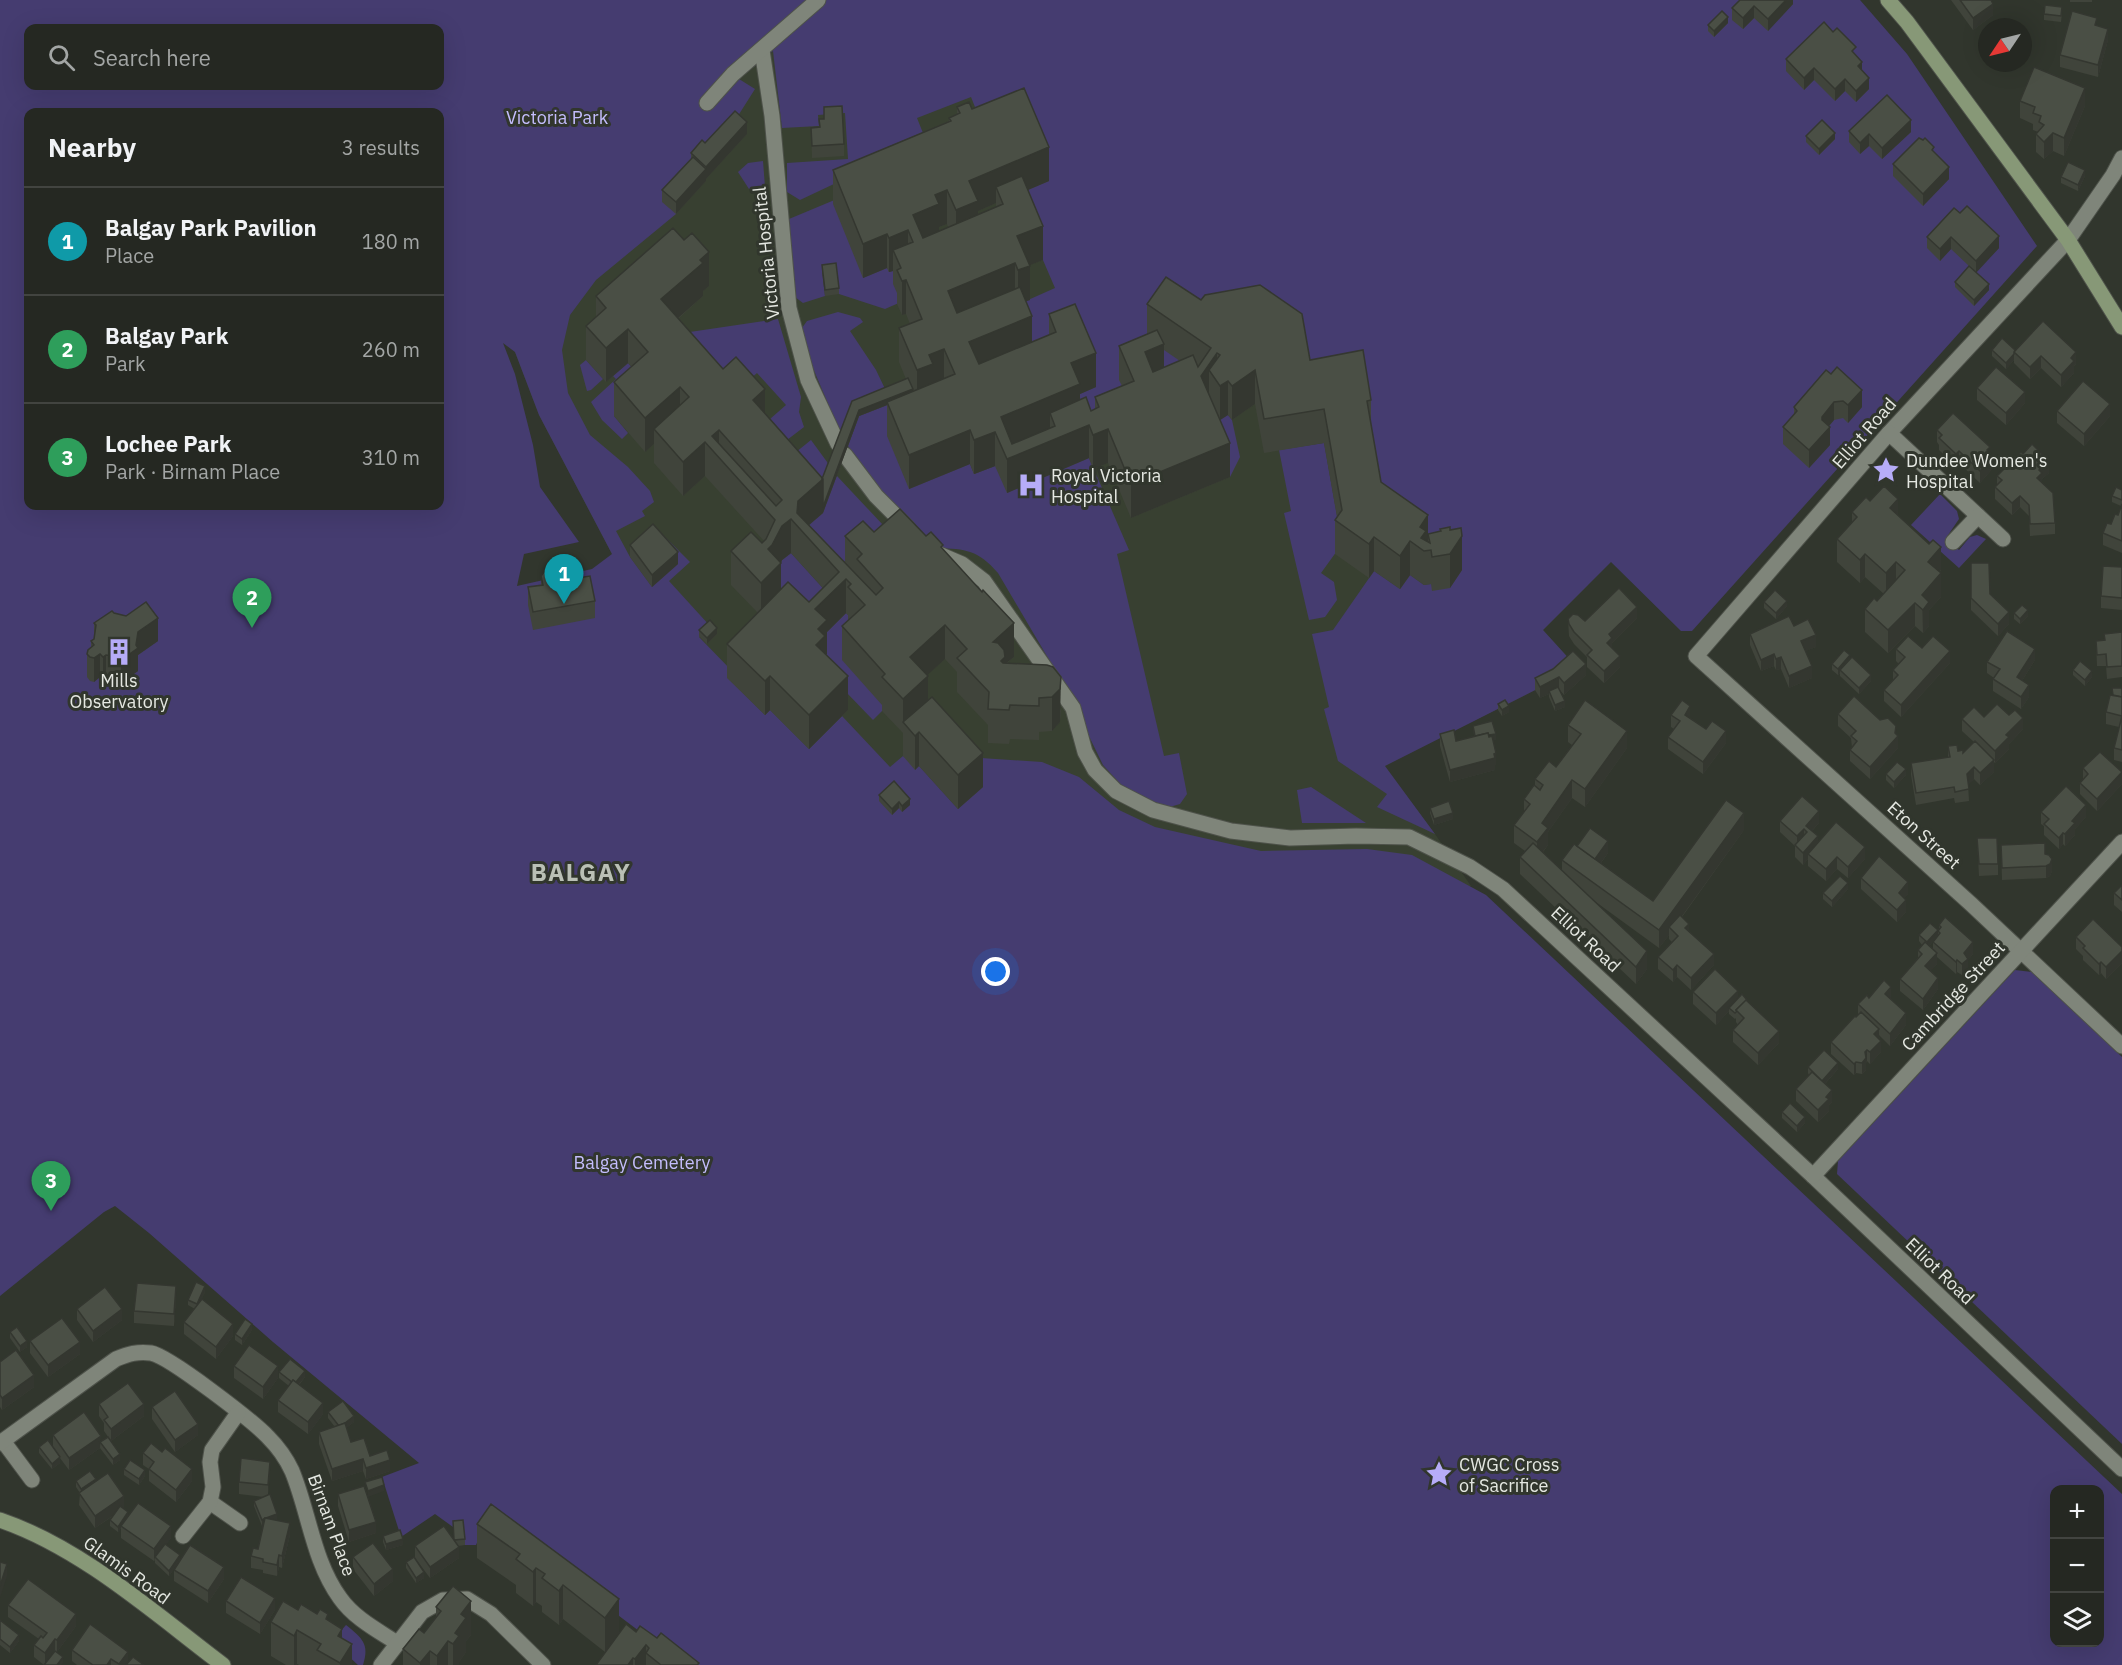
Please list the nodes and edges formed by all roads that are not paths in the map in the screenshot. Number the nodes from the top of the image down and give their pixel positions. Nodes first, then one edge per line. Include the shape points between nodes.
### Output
1 (818, 0) edge
2 (1888, 0) edge
3 (762, 50) junction
4 (707, 103) dead end
5 (2122, 158) edge
6 (2068, 240) junction
7 (2122, 327) edge
8 (1889, 433) junction
9 (1978, 516) junction
10 (2003, 540) dead end
11 (1953, 542) dead end
12 (984, 581) joint
13 (1696, 656) joint
14 (2122, 842) edge
15 (2022, 951) junction
16 (2122, 1046) edge
17 (1813, 1176) junction
18 (238, 1413) junction
19 (2, 1442) edge
20 (2122, 1469) edge
21 (32, 1480) dead end
22 (210, 1502) junction
23 (0, 1520) edge
24 (240, 1523) dead end
25 (183, 1536) dead end
26 (397, 1643) junction
27 (223, 1665) edge
28 (381, 1665) edge
29 (543, 1665) edge

1 - 3 street
2 - 6 street
3 - 4 street
3 - 12 street, Victoria Hospital via 772,116 789,309 808,380 841,449 876,496 931,551 962,564
5 - 6 street, Elliot Road
6 - 7 street
6 - 8 street, Elliot Road
8 - 9 street
8 - 13 street, Elliot Road
9 - 10 street
9 - 11 street
12 - 17 street, Elliot Road via 1073,708 1085,752 1095,770 1116,791 1154,810 1231,831 1290,837 1409,837 1470,867 1503,889
13 - 15 street, Eton Street
14 - 15 street, Cambridge Street
15 - 16 street, Eton Street
15 - 17 street, Cambridge Street
17 - 20 street, Elliot Road
18 - 19 street, Birnam Place via 174,1363 153,1353 134,1352 116,1359
18 - 22 street via 212,1450
18 - 26 street, Birnam Place via 280,1450 291,1470 324,1571 340,1598 358,1617
19 - 21 street, Birnam Place
22 - 24 street
22 - 25 street
23 - 27 street, Glamis Road via 60,1546
26 - 28 street
26 - 29 street via 422,1612 443,1600 466,1599 491,1614

